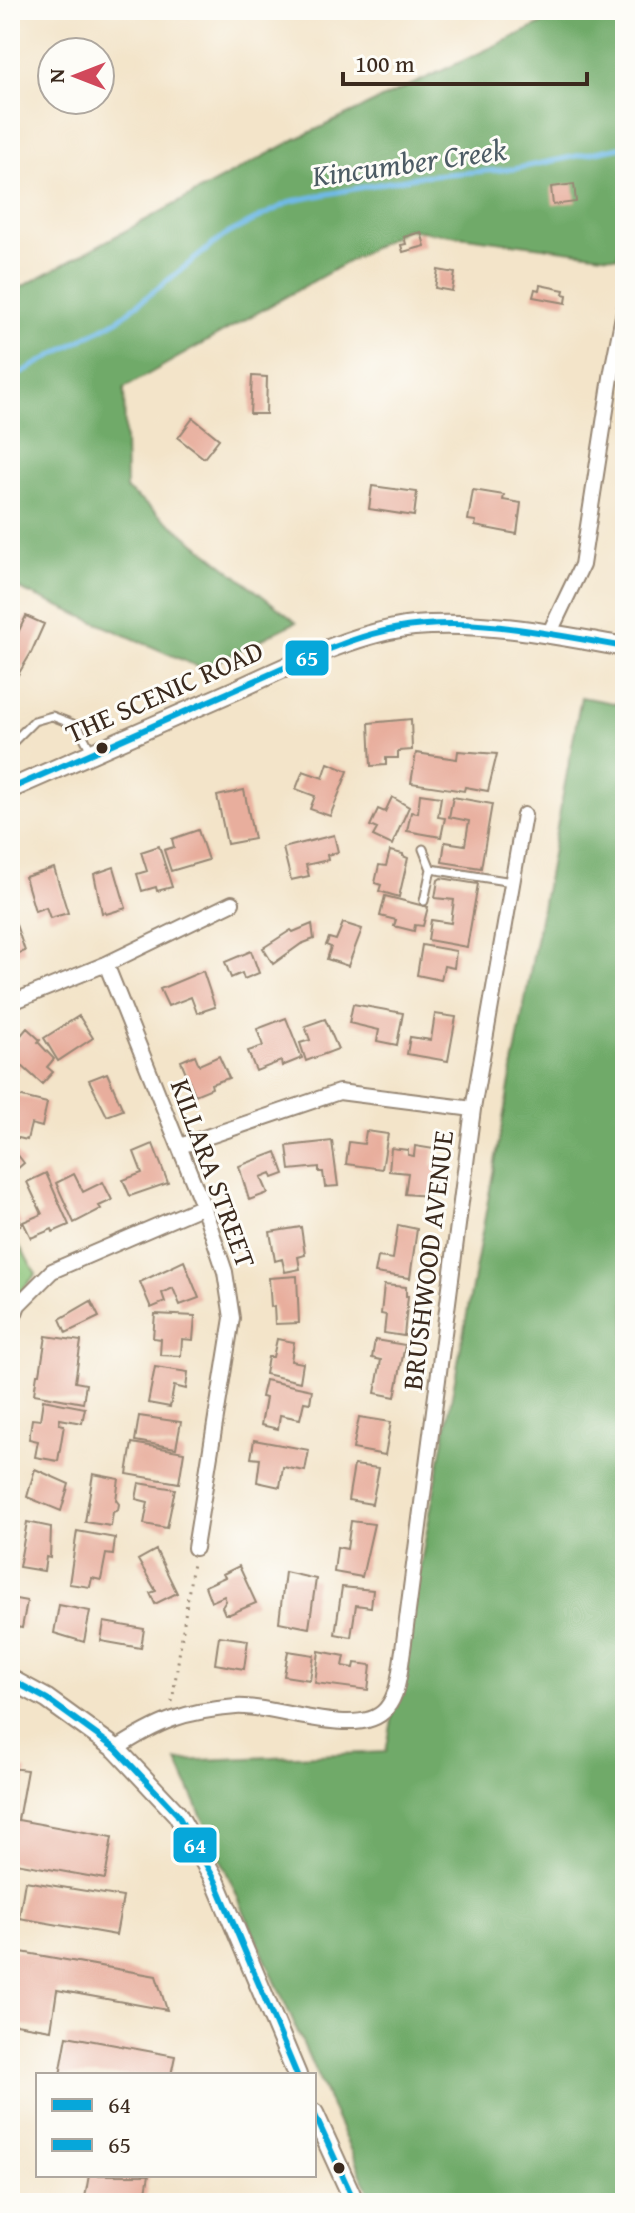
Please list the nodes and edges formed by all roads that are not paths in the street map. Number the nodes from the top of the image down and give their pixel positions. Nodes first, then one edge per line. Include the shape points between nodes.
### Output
1 (625, 306) edge
2 (549, 634) junction
3 (625, 647) edge
4 (10, 745) edge
5 (92, 753) junction
6 (10, 789) edge
7 (524, 815) dead end
8 (423, 849) dead end
9 (431, 869) junction
10 (512, 882) junction
11 (424, 901) dead end
12 (232, 903) dead end
13 (106, 964) junction
14 (10, 1003) edge
15 (473, 1109) junction
16 (180, 1146) junction
17 (203, 1206) junction
18 (10, 1326) edge
19 (195, 1548) road end
20 (10, 1679) edge
21 (116, 1749) junction
22 (296, 2073) edge
23 (316, 2117) edge
24 (355, 2203) edge

1 - 2 street via 582,565
2 - 3 main road, THE SCENIC ROAD
2 - 5 main road, THE SCENIC ROAD via 454,625 412,626 365,636
4 - 5 lane via 34,721 52,716 78,726
5 - 6 main road, THE SCENIC ROAD
7 - 10 street, BRUSHWOOD AVENUE
8 - 9 lane
9 - 10 lane
9 - 11 lane
10 - 15 street, BRUSHWOOD AVENUE
12 - 13 street
13 - 14 street
13 - 16 street, KILLARA STREET
15 - 16 street via 339,1092
15 - 21 street, BRUSHWOOD AVENUE via 403,1650 386,1711 352,1722 241,1707 197,1711 170,1718
16 - 17 street, KILLARA STREET
17 - 18 street via 52,1271 18,1305
17 - 19 street, KILLARA STREET via 225,1272 232,1318
20 - 21 main road
21 - 22 main road via 159,1793 194,1840
23 - 24 main road

